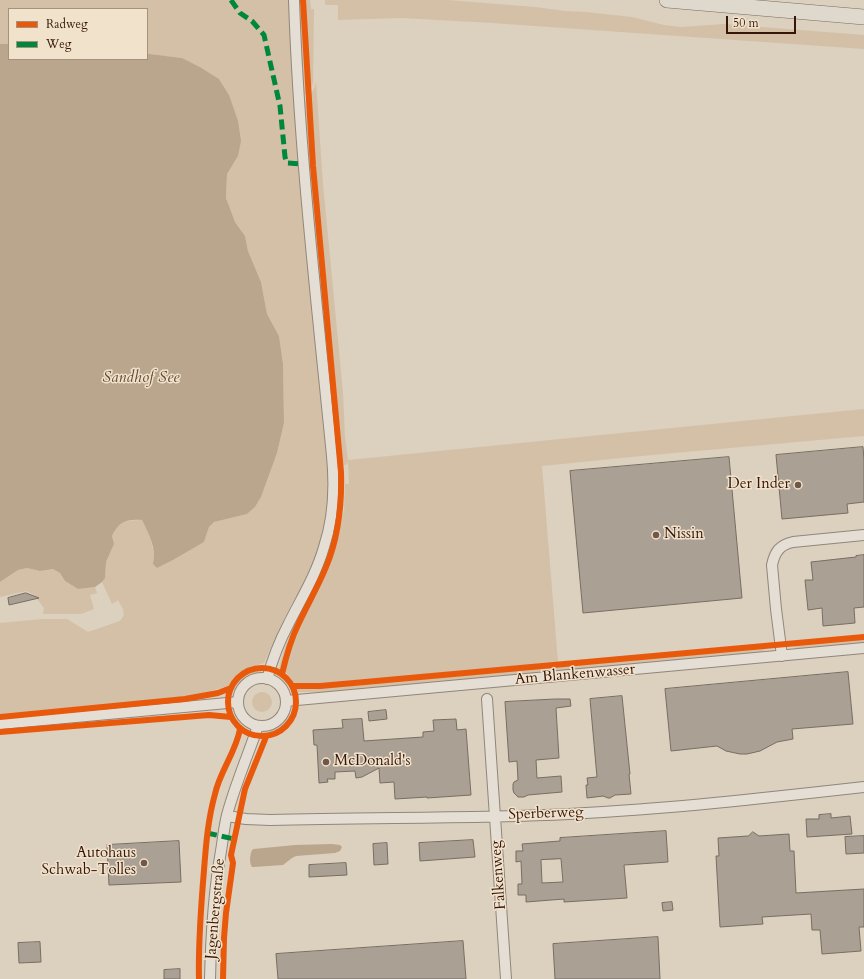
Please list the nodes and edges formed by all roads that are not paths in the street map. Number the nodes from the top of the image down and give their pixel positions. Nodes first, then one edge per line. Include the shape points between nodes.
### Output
1 (294, 0) edge
2 (667, 0) edge
3 (864, 17) edge
4 (864, 535) edge
5 (864, 648) edge
6 (782, 656) junction
7 (267, 679) junction
8 (487, 699) dead end
9 (286, 701) junction
10 (238, 702) junction
11 (0, 724) edge
12 (258, 726) junction
13 (864, 787) edge
14 (227, 816) junction
15 (495, 816) junction
16 (210, 979) edge
17 (506, 979) edge

1 - 7 street via 302,150 334,474 332,514 322,554 282,637
2 - 3 highway
4 - 6 street via 793,542 785,544 776,553 772,565
5 - 6 street, Am Blankenwasser
6 - 9 street, Am Blankenwasser
7 - 9 street via 280,687
7 - 10 street via 259,679 246,685
8 - 15 street, Falkenweg
9 - 12 street via 278,720 272,724
10 - 11 street
10 - 12 street via 244,718
12 - 14 street, Jagenbergstraße
13 - 15 street, Sperberweg via 688,806
14 - 15 street, Sperberweg via 259,820
14 - 16 street, Jagenbergstraße via 213,909
15 - 17 street, Falkenweg

